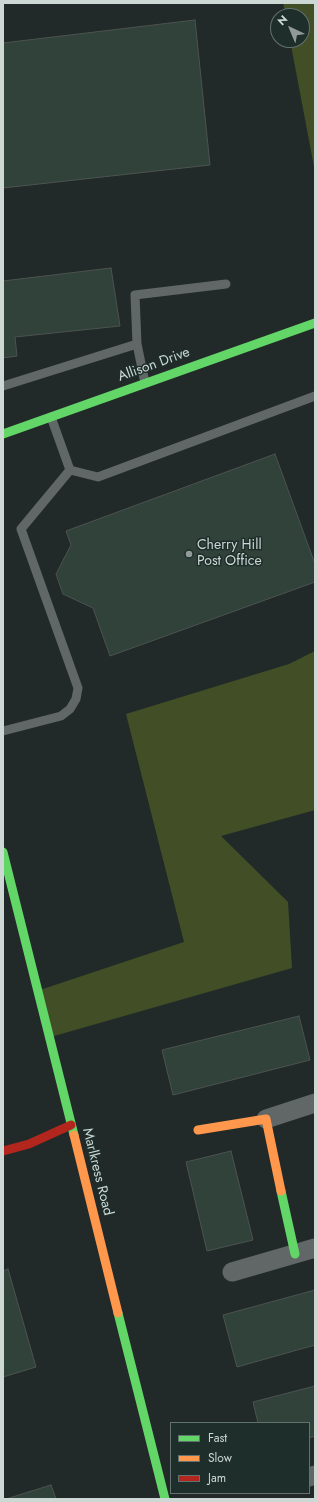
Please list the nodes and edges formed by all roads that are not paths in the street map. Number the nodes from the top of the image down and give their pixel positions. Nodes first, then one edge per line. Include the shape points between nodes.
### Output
1 (226, 284) dead end
2 (315, 323) edge
3 (137, 344) junction
4 (145, 384) junction
5 (3, 386) edge
6 (315, 396) edge
7 (51, 417) junction
8 (3, 434) edge
9 (70, 470) junction
10 (3, 731) edge
11 (3, 852) edge
12 (315, 1103) edge
13 (266, 1120) junction
14 (71, 1125) junction
15 (198, 1130) dead end
16 (3, 1151) edge
17 (315, 1248) edge
18 (295, 1254) junction
19 (232, 1272) dead end
20 (165, 1499) edge

1 - 3 lane via 135,295
2 - 4 street, Allison Drive
3 - 4 lane
3 - 5 lane
4 - 7 street, Allison Drive
6 - 9 lane via 98,477
7 - 8 street, Allison Drive
7 - 9 lane
9 - 10 lane via 21,529 78,688 76,699 70,709 61,716
11 - 14 street, Marlkress Road
12 - 13 street
13 - 15 street
13 - 18 street
14 - 16 street via 29,1144
14 - 20 street, Marlkress Road
17 - 18 street
18 - 19 street

